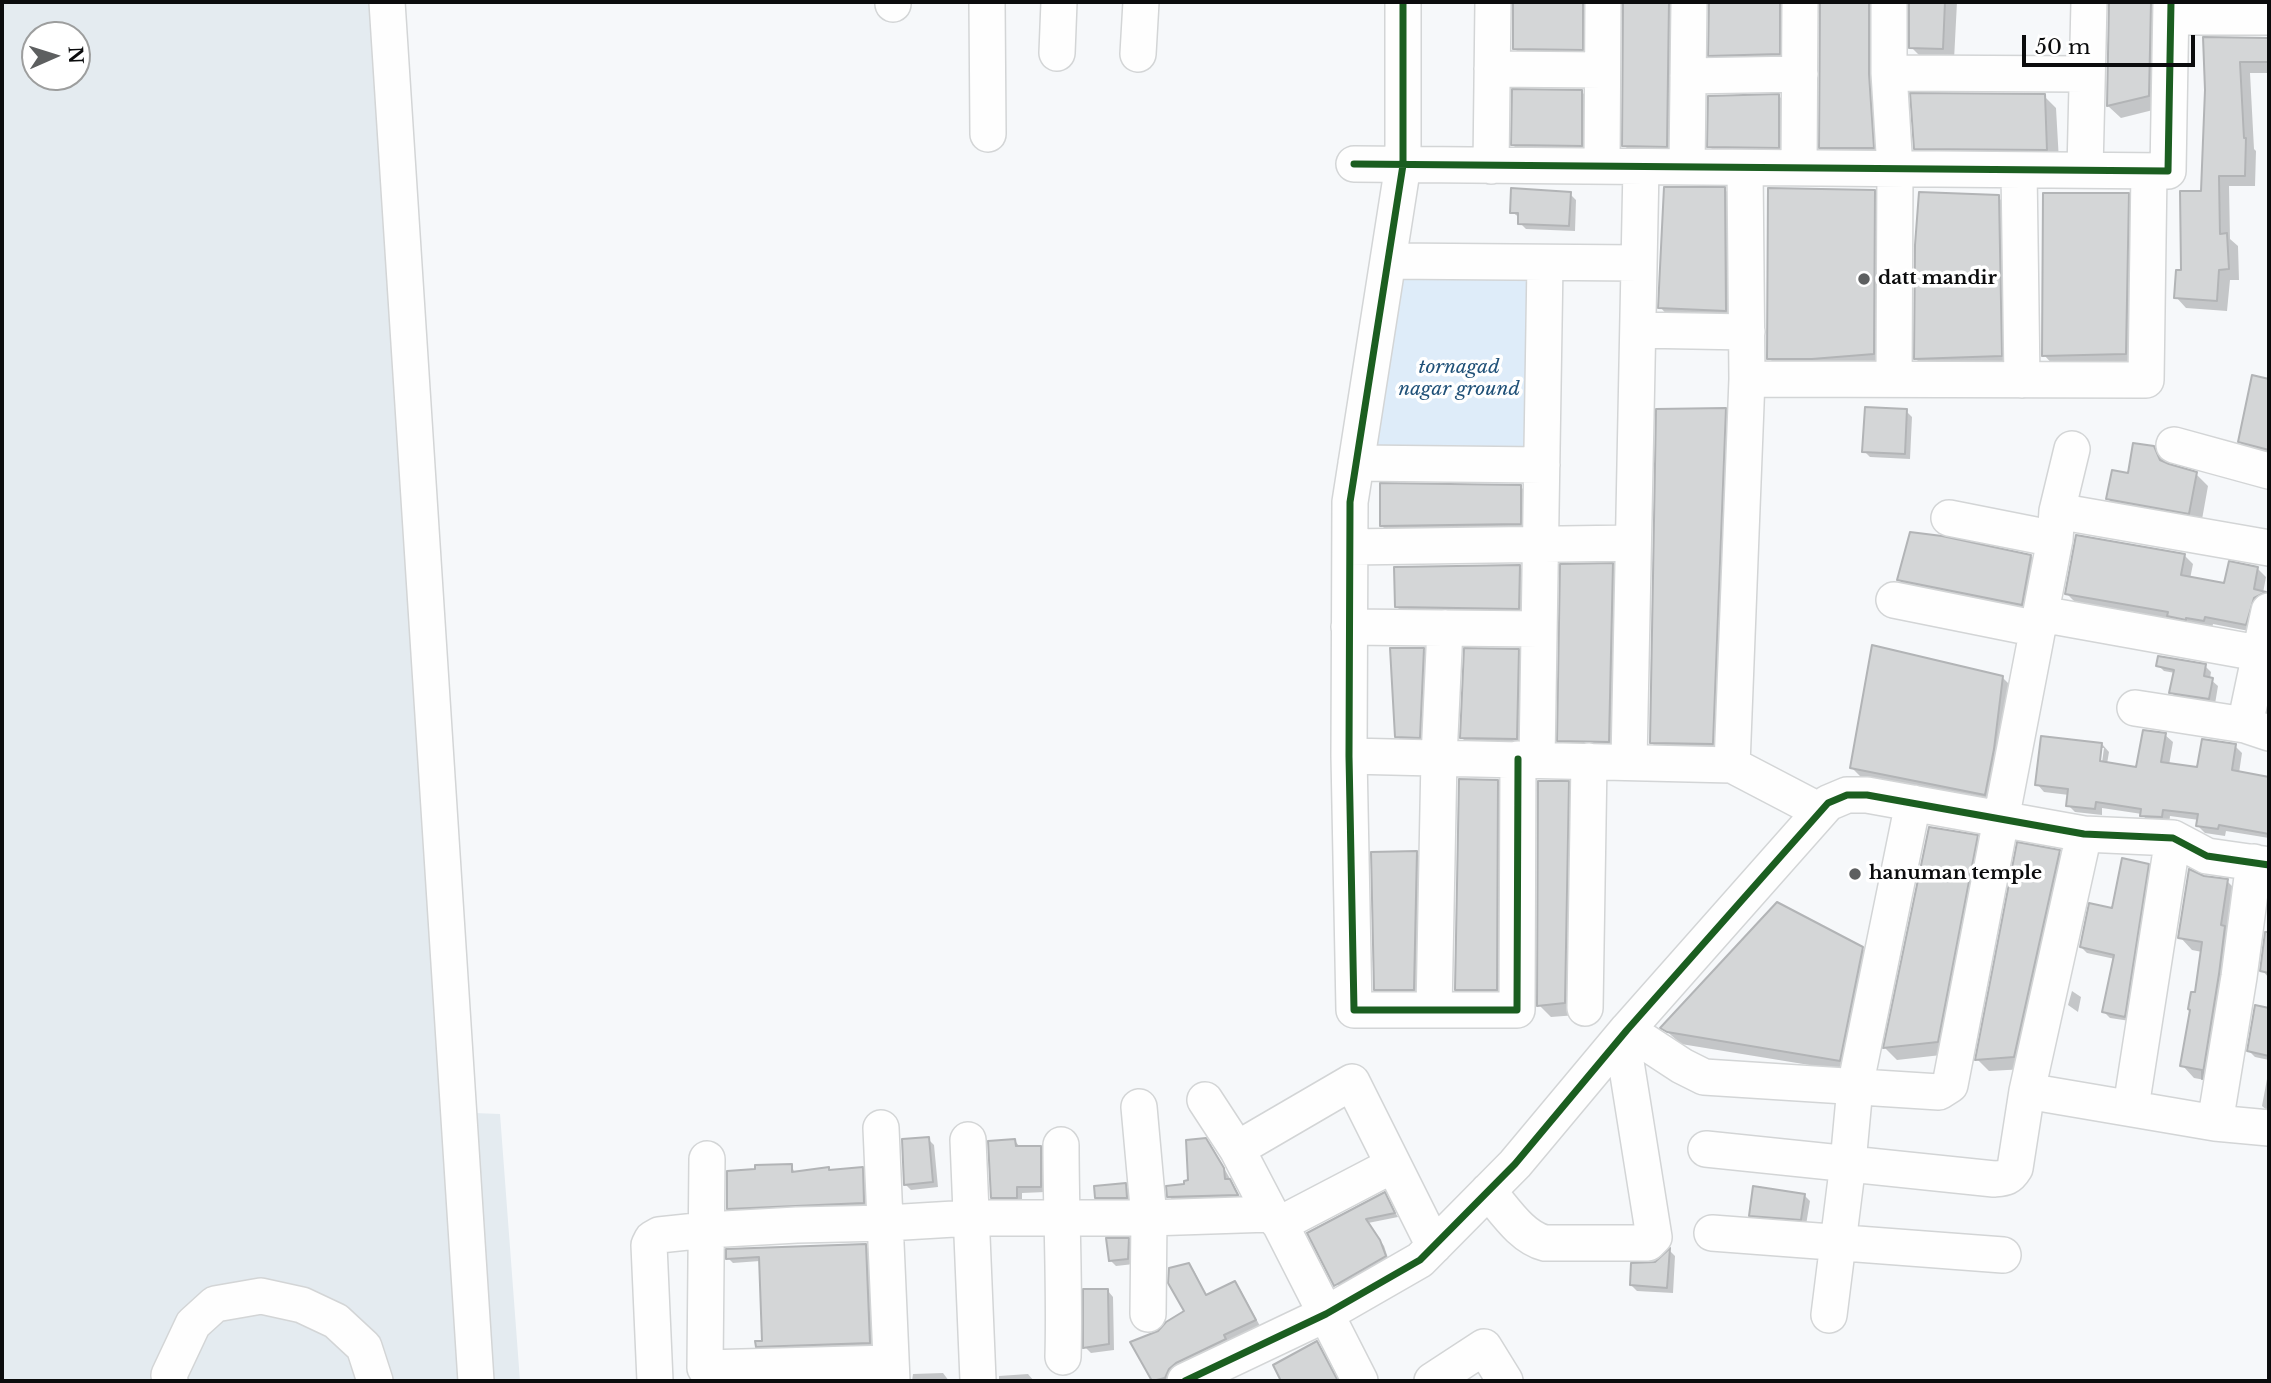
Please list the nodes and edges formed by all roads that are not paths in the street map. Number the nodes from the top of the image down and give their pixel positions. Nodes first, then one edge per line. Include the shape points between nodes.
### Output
1 (387, 2) edge
2 (987, 2) edge
3 (1059, 2) edge
4 (1141, 2) edge
5 (1402, 2) edge
6 (1493, 2) edge
7 (1603, 2) edge
8 (1689, 2) edge
9 (1800, 2) edge
10 (1889, 2) edge
11 (2089, 2) edge
12 (2171, 10) edge
13 (2269, 17) edge
14 (1057, 53) dead end
15 (1138, 54) dead end
16 (1492, 69) junction
17 (1602, 70) junction
18 (1889, 73) junction
19 (1800, 74) junction
20 (2087, 74) junction
21 (1688, 76) junction
22 (988, 134) dead end
23 (1354, 164) dead end
24 (1403, 165) junction
25 (1492, 166) junction
26 (1602, 166) junction
27 (1641, 167) junction
28 (1687, 167) junction
29 (1745, 167) junction
30 (1799, 168) junction
31 (1895, 169) junction
32 (2019, 170) junction
33 (2085, 170) junction
34 (2149, 171) junction
35 (1388, 261) junction
36 (1545, 262) junction
37 (1639, 263) junction
38 (1638, 330) junction
39 (1747, 332) junction
40 (1747, 379) junction
41 (1894, 379) junction
42 (2022, 380) junction
43 (2174, 444) dead end
44 (2072, 449) dead end
45 (1356, 463) junction
46 (1542, 465) junction
47 (2269, 471) edge
48 (1949, 518) dead end
49 (2056, 525) junction
50 (1633, 543) junction
51 (1541, 545) junction
52 (1350, 547) junction
53 (2269, 548) edge
54 (1894, 600) dead end
55 (2269, 611) edge
56 (2039, 621) junction
57 (1349, 627) junction
58 (1445, 628) junction
59 (1539, 629) junction
60 (2265, 654) edge
61 (2135, 708) dead end
62 (2257, 729) edge
63 (1349, 756) junction
64 (1439, 758) junction
65 (1527, 760) junction
66 (1589, 761) junction
67 (1629, 762) junction
68 (1732, 765) junction
69 (1913, 803) junction
70 (1820, 811) junction
71 (2001, 819) junction
72 (2084, 834) junction
73 (2173, 838) junction
74 (2262, 864) edge
75 (1585, 1008) dead end
76 (1434, 1010) junction
77 (1624, 1034) junction
78 (1855, 1087) junction
79 (2027, 1091) junction
80 (1206, 1100) dead end
81 (1139, 1107) dead end
82 (2132, 1107) junction
83 (2215, 1122) junction
84 (881, 1128) dead end
85 (2269, 1128) edge
86 (968, 1140) dead end
87 (1062, 1145) dead end
88 (1237, 1149) junction
89 (1706, 1149) dead end
90 (707, 1159) dead end
91 (1848, 1163) junction
92 (1393, 1165) junction
93 (1488, 1191) junction
94 (1061, 1217) junction
95 (971, 1218) junction
96 (1149, 1218) junction
97 (1276, 1219) junction
98 (887, 1223) junction
99 (706, 1230) junction
100 (1712, 1233) dead end
101 (1839, 1243) junction
102 (1434, 1246) junction
103 (2003, 1255) dead end
104 (1148, 1314) dead end
105 (1326, 1314) junction
106 (1829, 1315) dead end
107 (1063, 1357) dead end
108 (891, 1372) edge
109 (978, 1380) edge
110 (170, 1381) edge
111 (375, 1381) edge
112 (476, 1381) edge
113 (655, 1381) edge
114 (1185, 1381) edge
115 (1360, 1381) edge
116 (1432, 1381) edge
117 (1505, 1381) edge

1 - 112 street
2 - 22 street
3 - 14 street
4 - 15 street
5 - 24 street
6 - 16 street
7 - 17 street
8 - 21 street
9 - 19 street
10 - 18 street
11 - 20 street
12 - 13 street
12 - 34 street via 2168,171
16 - 17 street
16 - 25 street
17 - 26 street
18 - 20 street
18 - 31 street
19 - 21 street
19 - 30 street
20 - 33 street
21 - 28 street
23 - 24 street
24 - 25 street
24 - 35 street
25 - 26 street
26 - 27 street
27 - 28 street
27 - 37 street
28 - 29 street
29 - 30 street
29 - 39 street
30 - 31 street
31 - 32 street
31 - 41 street
32 - 33 street
32 - 42 street
33 - 34 street
34 - 42 street via 2146,380
35 - 36 street
35 - 45 street
36 - 37 street
36 - 46 street
37 - 38 street
38 - 39 street
38 - 50 street
39 - 40 street
40 - 41 street
40 - 68 street
41 - 42 street
43 - 47 street
44 - 49 street
45 - 46 street
45 - 52 street
46 - 51 street
48 - 49 street
49 - 53 street
49 - 56 street
50 - 51 street
50 - 67 street
51 - 52 street
51 - 59 street
52 - 57 street
54 - 56 street
55 - 60 street
56 - 60 street
56 - 71 street
57 - 58 street
57 - 63 street
58 - 59 street
58 - 64 street
59 - 65 street
60 - 62 street
61 - 62 street
63 - 64 street
63 - 76 street via 1354,1010
64 - 65 street
64 - 76 street
65 - 66 street
65 - 76 street via 1517,1010
66 - 67 street
66 - 75 street
67 - 68 street
68 - 70 street
69 - 70 street via 1847,795
69 - 71 street
69 - 78 street
70 - 77 street
71 - 72 street
71 - 78 street via 1950,1085 1939,1092
72 - 73 street
72 - 79 street
73 - 74 street via 2207,856
73 - 82 street
74 - 83 street
77 - 78 street via 1704,1077
77 - 93 street
77 - 93 street via 1652,1240 1535,1240
78 - 91 street
79 - 82 street
79 - 91 street via 2015,1168 2006,1178
80 - 88 street
81 - 96 street
82 - 83 street
83 - 85 street
84 - 98 street
86 - 95 street
87 - 94 street
88 - 92 street via 1352,1082
88 - 97 street
89 - 91 street
90 - 99 street
91 - 101 street
92 - 97 street
92 - 102 street
93 - 102 street
94 - 95 street
94 - 96 street
94 - 107 street
95 - 98 street
95 - 109 street
96 - 97 street
96 - 104 street
97 - 105 street
98 - 99 street
98 - 108 street
99 - 108 street via 705,1368
99 - 113 street via 659,1235 649,1245
100 - 101 street
101 - 103 street
101 - 106 street
102 - 105 street via 1420,1260
105 - 114 street
105 - 115 street
110 - 111 street via 193,1324 215,1304 261,1296 302,1305 337,1321 364,1347
116 - 117 street via 1484,1347

